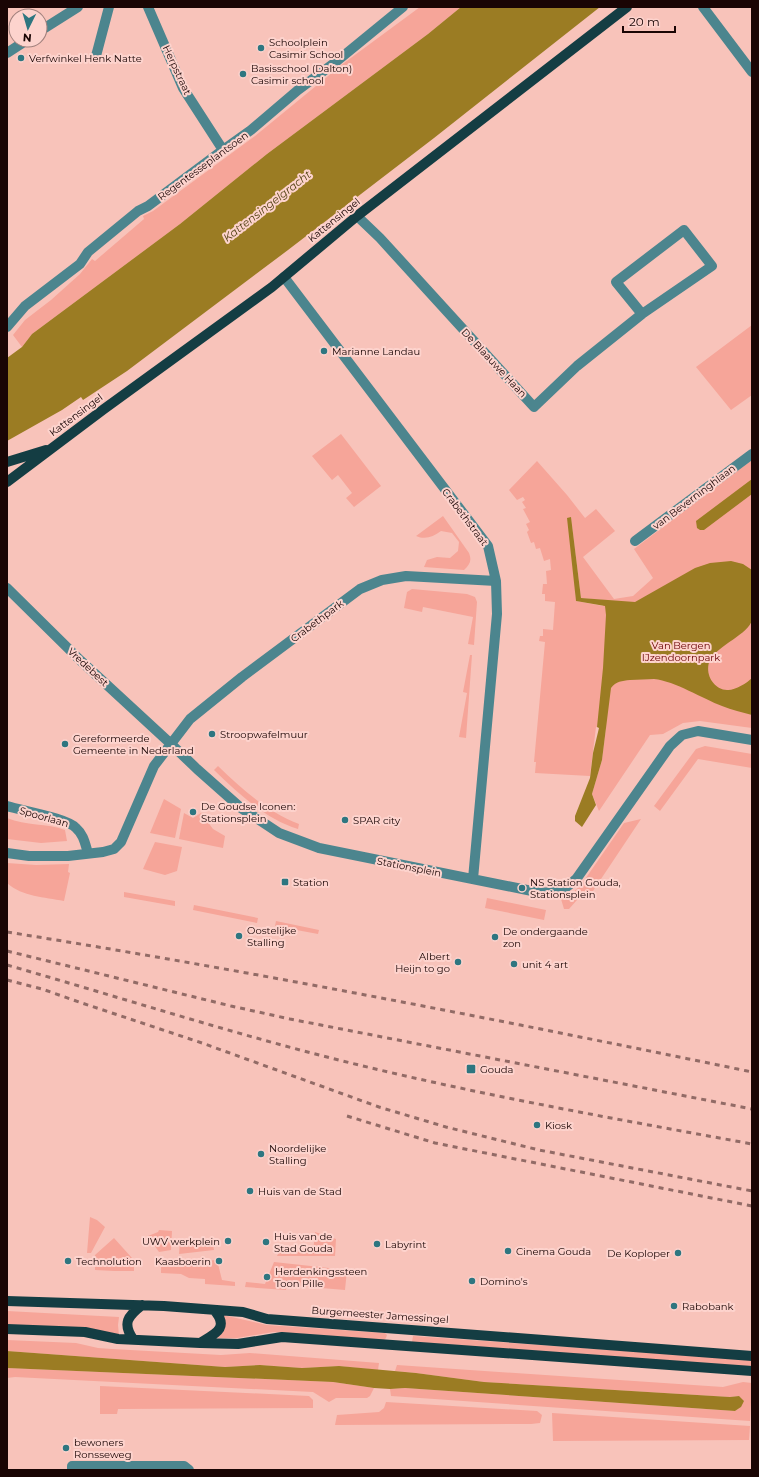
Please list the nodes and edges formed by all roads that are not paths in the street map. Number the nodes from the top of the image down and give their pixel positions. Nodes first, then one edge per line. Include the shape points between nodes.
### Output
1 (78, 7) edge
2 (109, 7) edge
3 (148, 7) edge
4 (403, 7) edge
5 (627, 7) edge
6 (703, 7) edge
7 (48, 26) edge
8 (96, 56) dead end
9 (752, 72) edge
10 (223, 150) junction
11 (357, 216) junction
12 (284, 277) junction
13 (642, 314) junction
14 (7, 328) edge
15 (54, 448) junction
16 (752, 454) edge
17 (7, 462) edge
18 (7, 482) edge
19 (635, 541) dead end
20 (496, 581) junction
21 (7, 588) edge
22 (752, 740) edge
23 (171, 744) junction
24 (7, 806) edge
25 (7, 853) edge
26 (88, 853) junction
27 (473, 879) junction
28 (7, 1301) edge
29 (142, 1305) junction
30 (214, 1310) junction
31 (7, 1329) edge
32 (133, 1339) junction
33 (200, 1343) junction
34 (752, 1356) edge
35 (752, 1371) edge
36 (72, 1470) edge
37 (189, 1470) edge

1 - 7 street
2 - 8 street
3 - 10 street, Herpstraat via 184,88
4 - 10 street, Regentesseplantsoen
5 - 11 main road, Kattensingel
6 - 9 street
10 - 14 street, Regentesseplantsoen via 138,211 88,252 80,264 25,306
11 - 12 main road, Kattensingel
11 - 13 street, De Blaauwe Haan via 534,407 577,366
12 - 15 main road, Kattensingel
12 - 20 street, Crabethstraat via 488,546
13 - 13 street, De Blaauwe Haan via 712,266 684,230 616,282
15 - 17 main road, Kattensingel
15 - 18 main road, Kattensingel
16 - 19 street, van Beverninghlaan
20 - 23 street, Crabethpark via 406,576 382,580 360,589 190,719
20 - 27 street, Crabethstraat via 497,614
21 - 23 street, Vredebest
22 - 27 street, Stationsplein via 698,731 682,735 674,742 577,878 560,891 537,892
23 - 26 street via 154,766 122,842 114,849
23 - 27 street, Stationsplein via 241,808 279,833 319,848
24 - 26 street, Spoorlaan via 67,822 76,827 84,838
25 - 26 street via 29,856
28 - 29 main road, Burgemeester Jamessingel
29 - 30 main road, Burgemeester Jamessingel
29 - 32 main road via 127,1321
30 - 33 main road via 221,1321 219,1330
30 - 34 main road, Burgemeester Jamessingel via 243,1312 267,1319
31 - 32 main road via 85,1332 118,1339
32 - 33 main road
33 - 35 main road via 238,1344 282,1337
36 - 37 street via 72,1466 184,1466

